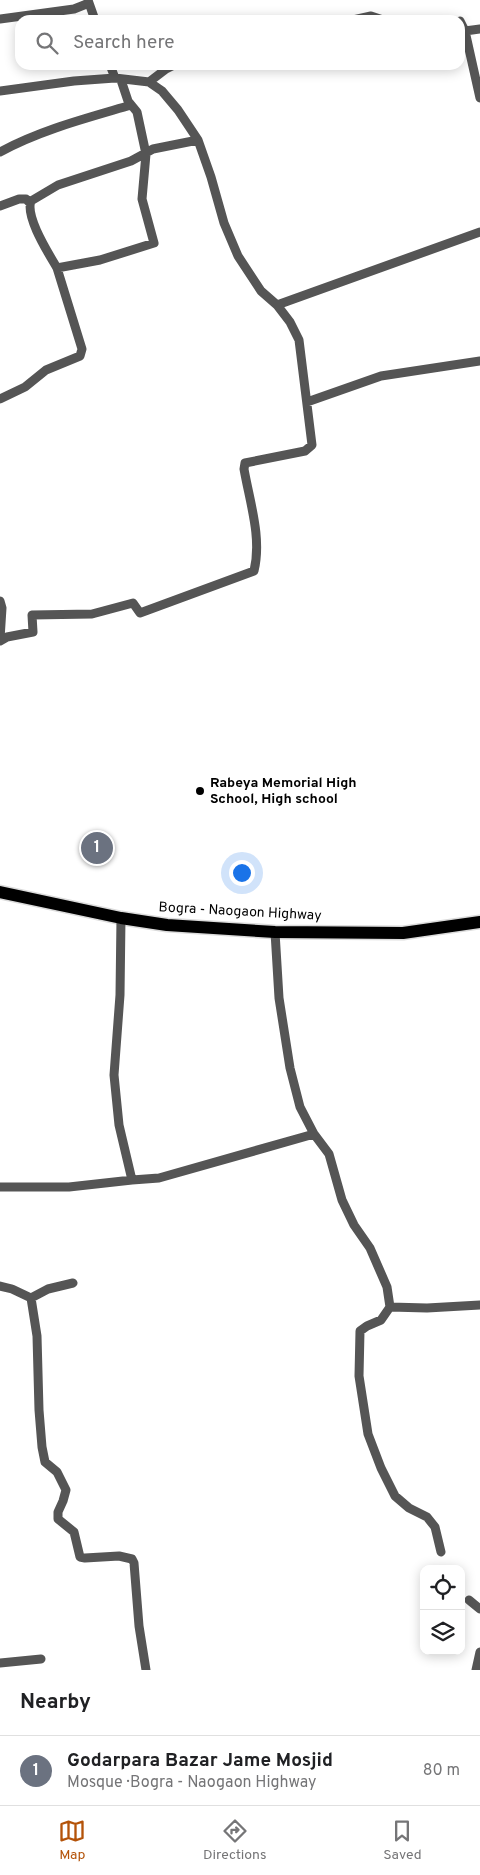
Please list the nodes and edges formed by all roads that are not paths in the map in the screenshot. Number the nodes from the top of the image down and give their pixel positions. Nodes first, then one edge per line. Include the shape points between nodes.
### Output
1 (89, 2) edge
2 (30, 15) edge
3 (93, 15) edge
4 (15, 17) edge
5 (0, 19) edge
6 (480, 29) edge
7 (465, 31) joint
8 (113, 70) edge
9 (164, 70) edge
10 (118, 79) junction
11 (149, 82) junction
12 (0, 91) edge
13 (480, 98) edge
14 (131, 105) junction
15 (198, 140) junction
16 (0, 152) edge
17 (146, 154) junction
18 (30, 202) junction
19 (0, 206) edge
20 (480, 232) edge
21 (57, 268) junction
22 (277, 305) junction
23 (480, 361) edge
24 (0, 399) edge
25 (306, 402) junction
26 (0, 601) edge
27 (0, 640) edge
28 (0, 892) edge
29 (120, 918) junction
30 (480, 922) edge
31 (275, 932) junction
32 (314, 1134) junction
33 (132, 1180) junction
34 (0, 1186) edge
35 (73, 1283) dead end
36 (0, 1286) edge
37 (31, 1298) junction
38 (480, 1305) edge
39 (390, 1307) junction
40 (441, 1552) dead end
41 (469, 1600) dead end
42 (480, 1609) edge
43 (480, 1652) edge
44 (41, 1659) dead end
45 (0, 1663) edge
46 (146, 1670) edge
47 (476, 1670) edge

1 - 2 street via 74,9
1 - 3 street
4 - 5 street
6 - 7 street
7 - 13 street
8 - 10 street
9 - 11 street
10 - 11 street
10 - 12 street
10 - 14 street
11 - 15 street via 162,91
14 - 16 street via 18,142
14 - 17 street via 138,112
15 - 17 street via 153,149
15 - 22 street via 238,256 261,291
17 - 18 street via 58,185
17 - 21 street via 142,199 154,243 100,260
18 - 19 street via 19,199
18 - 21 street via 37,234
20 - 22 street
21 - 24 street via 82,348 80,356 46,370 25,387
22 - 25 street via 299,340
23 - 25 street via 381,376
25 - 27 street via 312,445 305,450 245,464 257,540 254,571 140,613 133,603 92,614 32,614 33,632
26 - 27 street
28 - 29 main road, Bogra - Naogaon Highway
29 - 31 main road, Bogra - Naogaon Highway via 166,925
29 - 33 street via 120,995 114,1075 119,1125
30 - 31 main road, Bogra - Naogaon Highway via 403,933
31 - 32 street via 279,998 290,1068 300,1108
32 - 33 street via 159,1178
32 - 39 street via 329,1154 342,1200 370,1248 387,1287
33 - 34 street via 70,1187
35 - 37 street via 48,1289
36 - 37 street
37 - 46 street via 38,1336 38,1410 42,1447 45,1462 57,1472 66,1490 58,1519 74,1532 80,1557 132,1559
38 - 39 street
39 - 40 street via 381,1320 360,1331 358,1376 368,1434 395,1496 427,1517 435,1527
41 - 42 street
43 - 47 street
44 - 45 street

